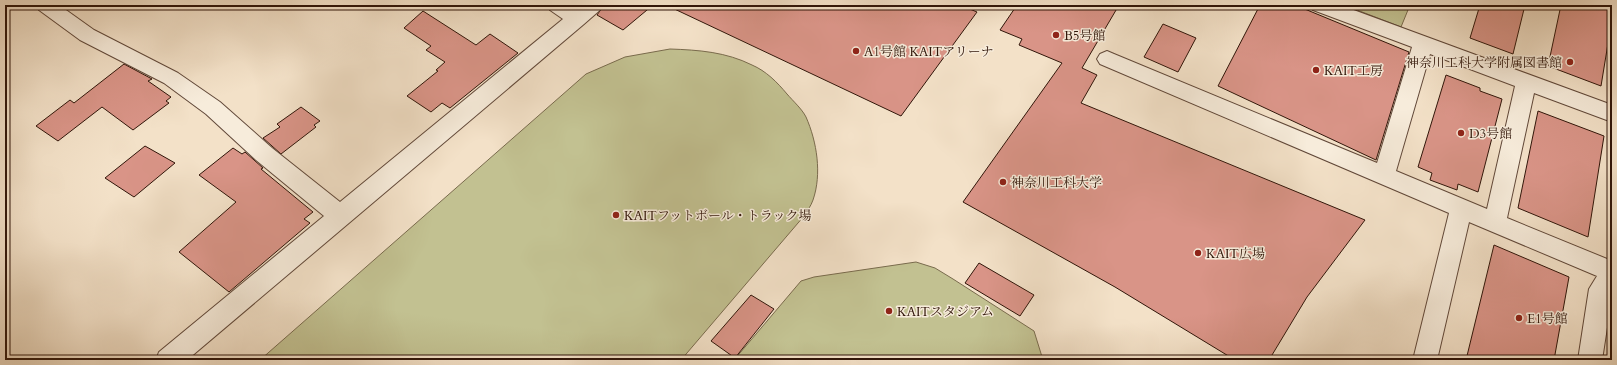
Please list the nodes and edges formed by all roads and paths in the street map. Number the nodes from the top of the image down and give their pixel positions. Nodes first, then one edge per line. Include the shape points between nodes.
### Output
1 (46, 5) edge
2 (556, 5) edge
3 (1320, 5) edge
4 (585, 12) edge
5 (1423, 44) junction
6 (1107, 59) dead end
7 (1526, 82) junction
8 (1612, 114) edge
9 (1384, 176) junction
10 (1461, 209) junction
11 (341, 216) junction
12 (1495, 223) junction
13 (1612, 272) edge
14 (1612, 276) edge
15 (168, 360) edge
16 (1425, 360) edge
17 (1590, 360) edge

1 - 11 street via 87,35 171,78 201,99
2 - 4 street
3 - 5 street
4 - 11 street
5 - 7 street
5 - 9 street
6 - 9 street
7 - 8 street
7 - 12 street
9 - 10 street
10 - 12 street
10 - 16 street
11 - 15 street
12 - 13 street
14 - 17 street via 1601,289

